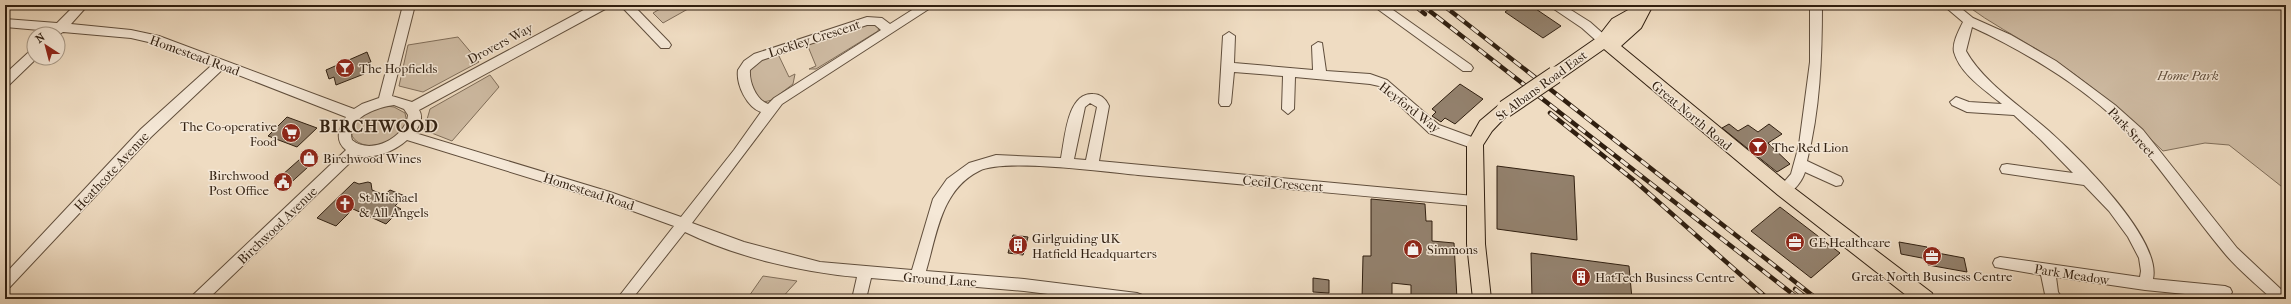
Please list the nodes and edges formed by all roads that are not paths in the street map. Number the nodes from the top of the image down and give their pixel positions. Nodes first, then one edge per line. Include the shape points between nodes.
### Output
1 (82, 5) edge
2 (409, 5) edge
3 (603, 5) edge
4 (626, 5) edge
5 (929, 5) edge
6 (1378, 5) edge
7 (1554, 5) edge
8 (1816, 5) edge
9 (1950, 5) edge
10 (1644, 7) edge
11 (1969, 21) junction
12 (5, 23) edge
13 (28, 26) edge
14 (62, 26) edge
15 (66, 30) edge
16 (889, 30) junction
17 (1229, 36) dead end
18 (1604, 41) junction
19 (665, 45) dead end
20 (1318, 46) dead end
21 (26, 62) edge
22 (221, 64) junction
23 (1228, 67) junction
24 (1466, 68) dead end
25 (1289, 72) junction
26 (1320, 75) junction
27 (5, 82) edge
28 (384, 101) junction
29 (1956, 102) dead end
30 (1225, 103) dead end
31 (412, 108) junction
32 (770, 109) junction
33 (1288, 109) dead end
34 (2014, 110) junction
35 (355, 115) junction
36 (406, 135) junction
37 (1475, 144) junction
38 (355, 150) junction
39 (1066, 162) junction
40 (1801, 164) junction
41 (1092, 165) junction
42 (2007, 169) dead end
43 (2088, 180) junction
44 (1836, 181) dead end
45 (1784, 190) junction
46 (1474, 201) junction
47 (684, 225) junction
48 (769, 255) joint
49 (2000, 263) dead end
50 (2048, 271) junction
51 (864, 273) junction
52 (917, 277) junction
53 (5, 283) edge
54 (2145, 284) junction
55 (2225, 292) dead end
56 (198, 299) edge
57 (624, 299) edge
58 (859, 299) edge
59 (1136, 299) edge
60 (1482, 299) edge
61 (1926, 299) edge
62 (2056, 299) edge
63 (2282, 299) edge

1 - 14 street
2 - 28 street
3 - 31 street, Drovers Way
4 - 19 street
5 - 16 street, Lockley Crescent
6 - 24 street
7 - 18 street, Great North Road via 1586,25
8 - 40 street via 1816,62 1806,145
9 - 11 street, Park Street
10 - 18 main road via 1641,18 1626,34 1616,42
11 - 34 street via 1963,34 1960,51 1970,69
11 - 63 street, Park Street via 2052,64 2111,108 2138,134 2232,252
12 - 13 street, Homestead Road
15 - 22 street, Homestead Road via 131,34 159,40
16 - 32 street, Lockley Crescent via 778,101
16 - 32 street, Lockley Crescent via 878,21 867,20 758,57 744,70 743,78 754,100 760,106
17 - 23 street
18 - 37 main road, St Albans Road East, bridge via 1505,109 1486,126
18 - 45 main road, Great North Road
20 - 26 street
21 - 27 street
22 - 35 street, Homestead Road
22 - 53 street, Heathcote Avenue via 146,133
23 - 25 street, Heyford Way
23 - 30 street
25 - 26 street, Heyford Way
25 - 33 street
26 - 37 street, Heyford Way via 1370,79 1383,83 1434,129
28 - 31 street via 395,100
28 - 35 street via 368,106
29 - 34 street via 1967,107
31 - 36 street via 415,120
32 - 47 street, Lockley Crescent
34 - 43 street via 2046,136
35 - 38 street via 345,131 344,139
36 - 38 street via 387,148
36 - 47 street, Homestead Road via 610,197
37 - 46 main road
38 - 56 street, Birchwood Avenue
39 - 41 street, Cecil Crescent
39 - 41 street via 1078,105 1092,98 1100,101 1103,106
39 - 52 street, Cecil Crescent via 996,160 974,167 952,182 940,199
40 - 44 street
40 - 45 street via 1797,176
41 - 46 street, Cecil Crescent
42 - 43 street
43 - 54 street via 2114,207 2140,245 2148,271
45 - 61 main road, Great North Road
46 - 60 main road
47 - 48 street, Homestead Road via 723,241
47 - 57 street, Lockley Crescent
48 - 51 street, Ground Lane via 820,268
49 - 50 street, Park Meadow
50 - 54 street, Park Meadow
50 - 62 street via 2052,295
51 - 52 street, Ground Lane
51 - 58 street
52 - 59 street, Ground Lane via 1024,285
54 - 55 street, Park Meadow

